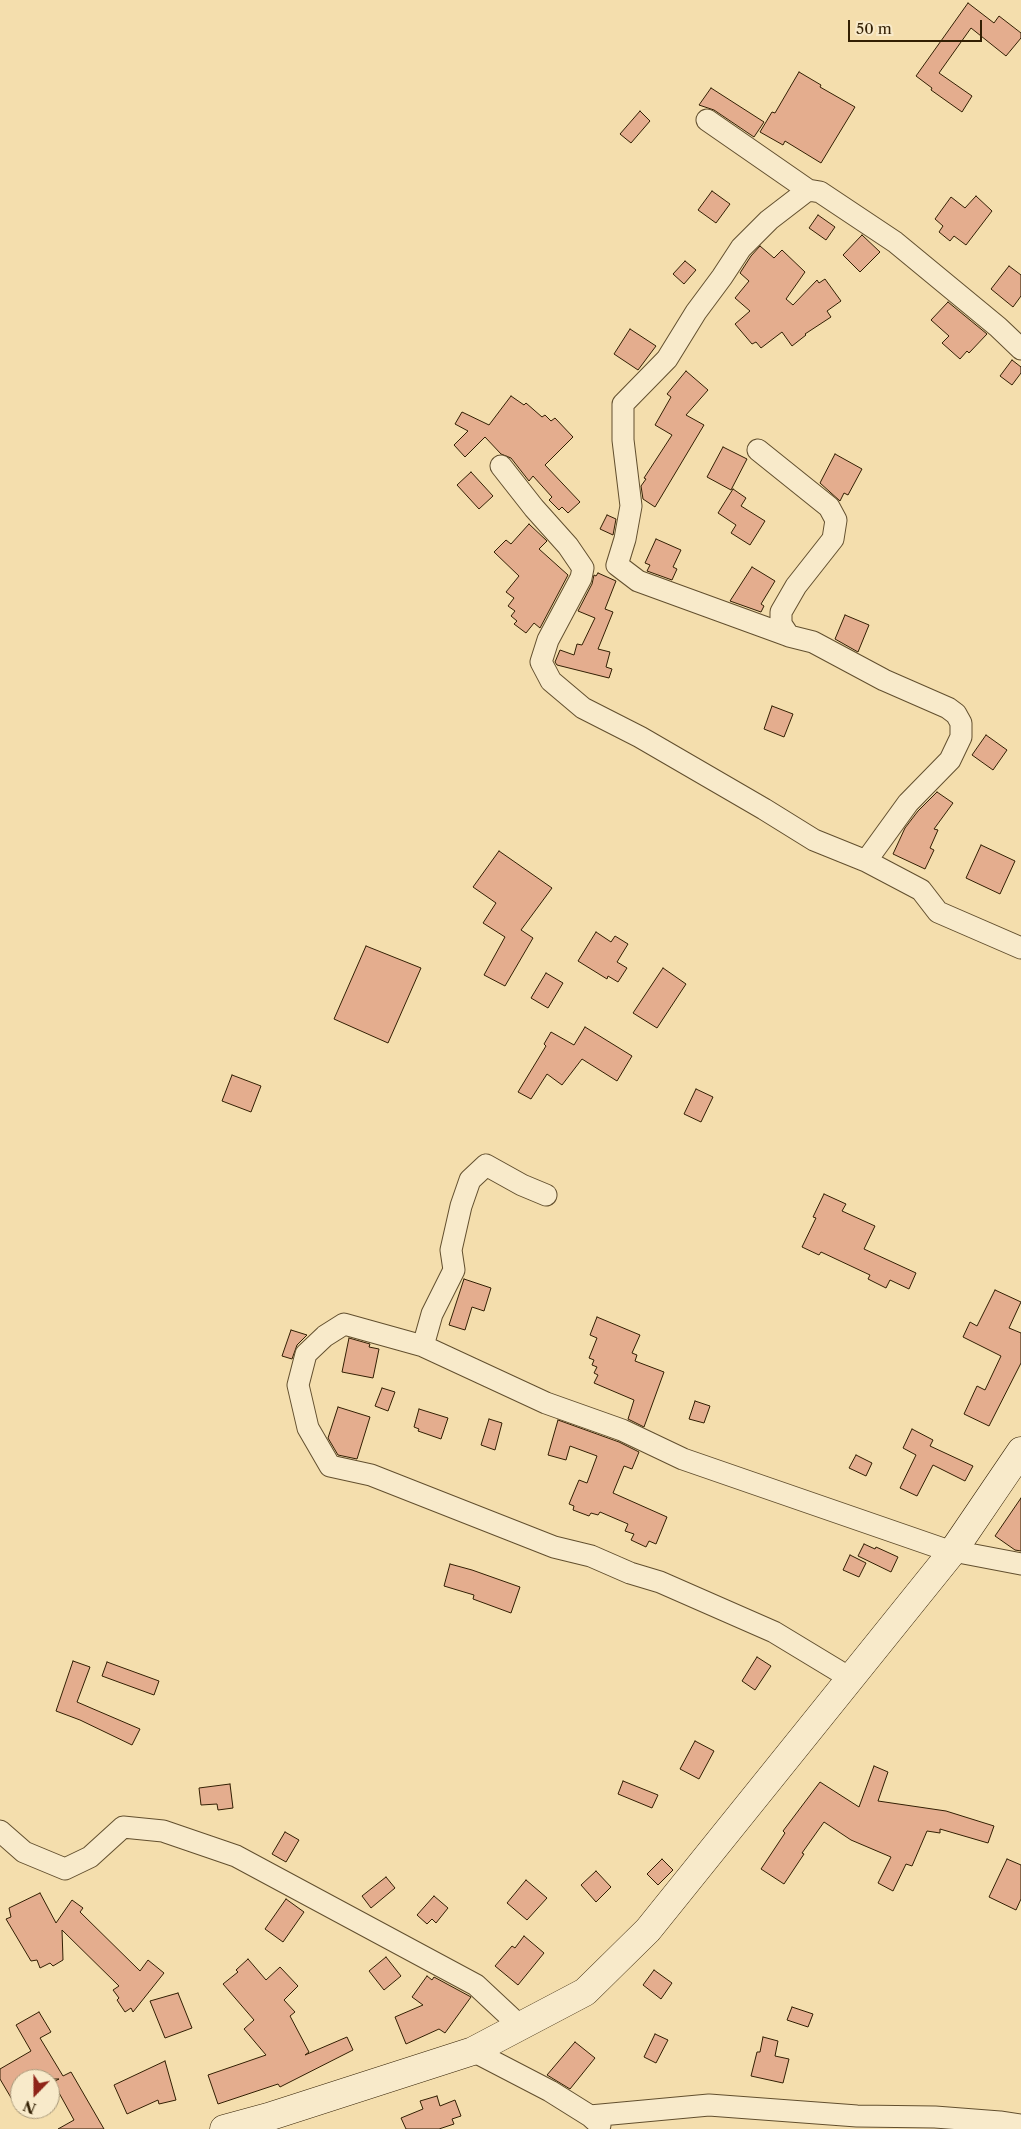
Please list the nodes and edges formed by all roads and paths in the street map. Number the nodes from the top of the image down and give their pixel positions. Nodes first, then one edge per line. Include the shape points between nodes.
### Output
1 (707, 120) dead end
2 (808, 190) junction
3 (1021, 349) edge
4 (758, 450) dead end
5 (502, 466) dead end
6 (789, 636) junction
7 (866, 861) junction
8 (1021, 948) edge
9 (546, 1195) dead end
10 (424, 1346) junction
11 (1021, 1451) edge
12 (953, 1551) junction
13 (1021, 1564) edge
14 (850, 1678) junction
15 (0, 1831) edge
16 (521, 2027) junction
17 (473, 2051) junction
18 (598, 2123) edge
19 (1021, 2125) edge
20 (224, 2129) edge

1 - 2 street
2 - 3 street via 820,192 895,242 998,326
2 - 6 street via 769,220 741,248 667,359 622,404 631,506 617,565 638,581
4 - 6 street via 829,507 836,520 834,539 796,586 781,612 781,624
5 - 7 street via 583,568 581,578 548,640 541,662 551,681 583,708 648,742 814,840
6 - 7 street via 813,642 884,680 948,708 961,723 960,737 950,760 908,803
7 - 8 street via 921,890 938,912
9 - 10 street via 486,1165 470,1180 451,1250 454,1270 432,1314
10 - 12 street via 546,1403 622,1430 683,1459
10 - 14 street via 344,1324 306,1354 298,1385 308,1428 330,1466 371,1475 554,1547 591,1556 660,1582 774,1632
11 - 12 street
12 - 13 street
12 - 14 street
14 - 16 street via 648,1930 585,1992
15 - 16 street via 24,1852 65,1869 90,1857 123,1827 163,1831 236,1856 476,1985
16 - 17 street
17 - 18 street via 550,2091
17 - 20 street
18 - 19 street via 709,2105

